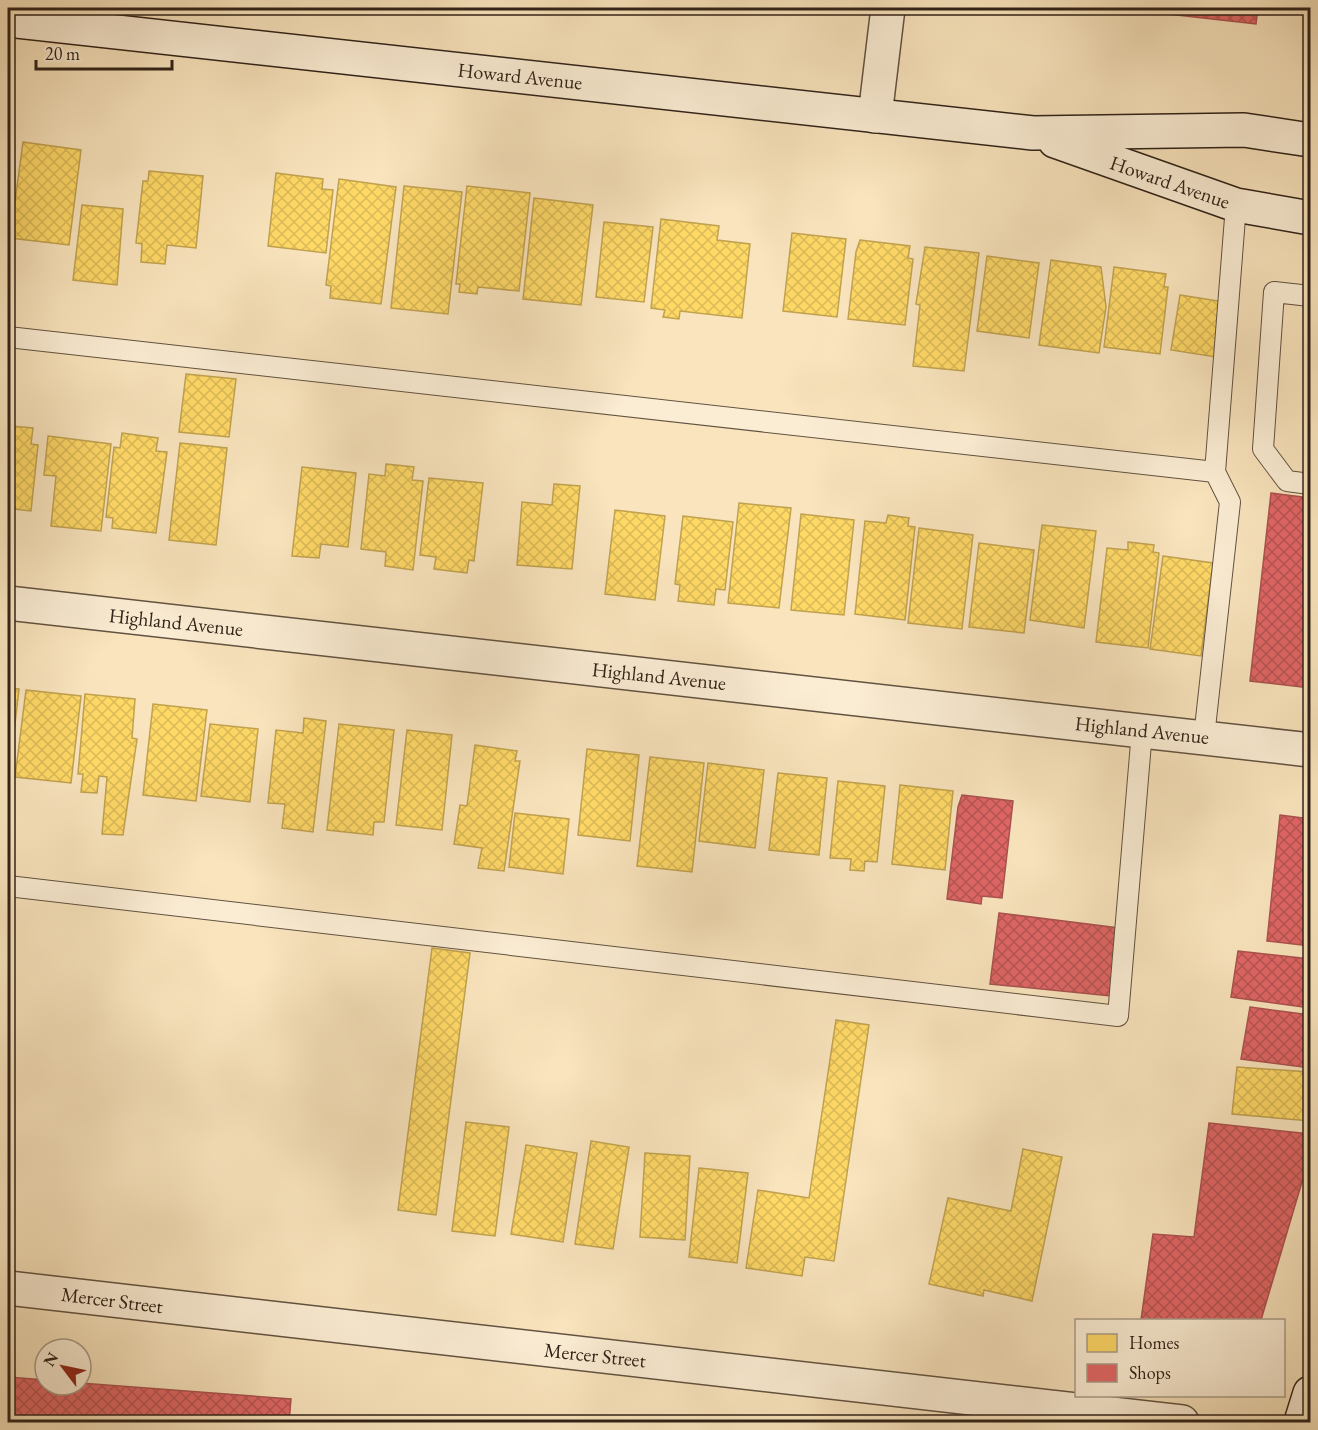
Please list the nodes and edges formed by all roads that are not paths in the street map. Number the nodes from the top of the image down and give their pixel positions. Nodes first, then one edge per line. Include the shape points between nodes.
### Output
1 (888, 8) edge
2 (8, 20) edge
3 (875, 116) junction
4 (1033, 133) junction
5 (1311, 140) edge
6 (1236, 205) junction
7 (1311, 218) edge
8 (1311, 296) edge
9 (8, 337) edge
10 (1215, 472) junction
11 (1311, 484) edge
12 (8, 603) edge
13 (1142, 731) junction
14 (1204, 737) junction
15 (1311, 750) edge
16 (8, 886) edge
17 (8, 1288) edge
18 (1311, 1394) edge
19 (1182, 1422) edge
20 (1301, 1422) edge

1 - 3 street
2 - 3 street, Howard Avenue
3 - 4 street, Howard Avenue
4 - 5 street, Howard Avenue via 1244,130
4 - 6 street, Howard Avenue
6 - 7 street, Howard Avenue
6 - 10 lane
8 - 11 lane via 1274,292 1263,448 1287,481
9 - 10 lane
10 - 14 lane via 1230,502
12 - 13 street, Highland Avenue
13 - 14 street, Highland Avenue
13 - 16 lane via 1118,1016
14 - 15 street, Highland Avenue
17 - 19 street, Mercer Street
18 - 20 street

